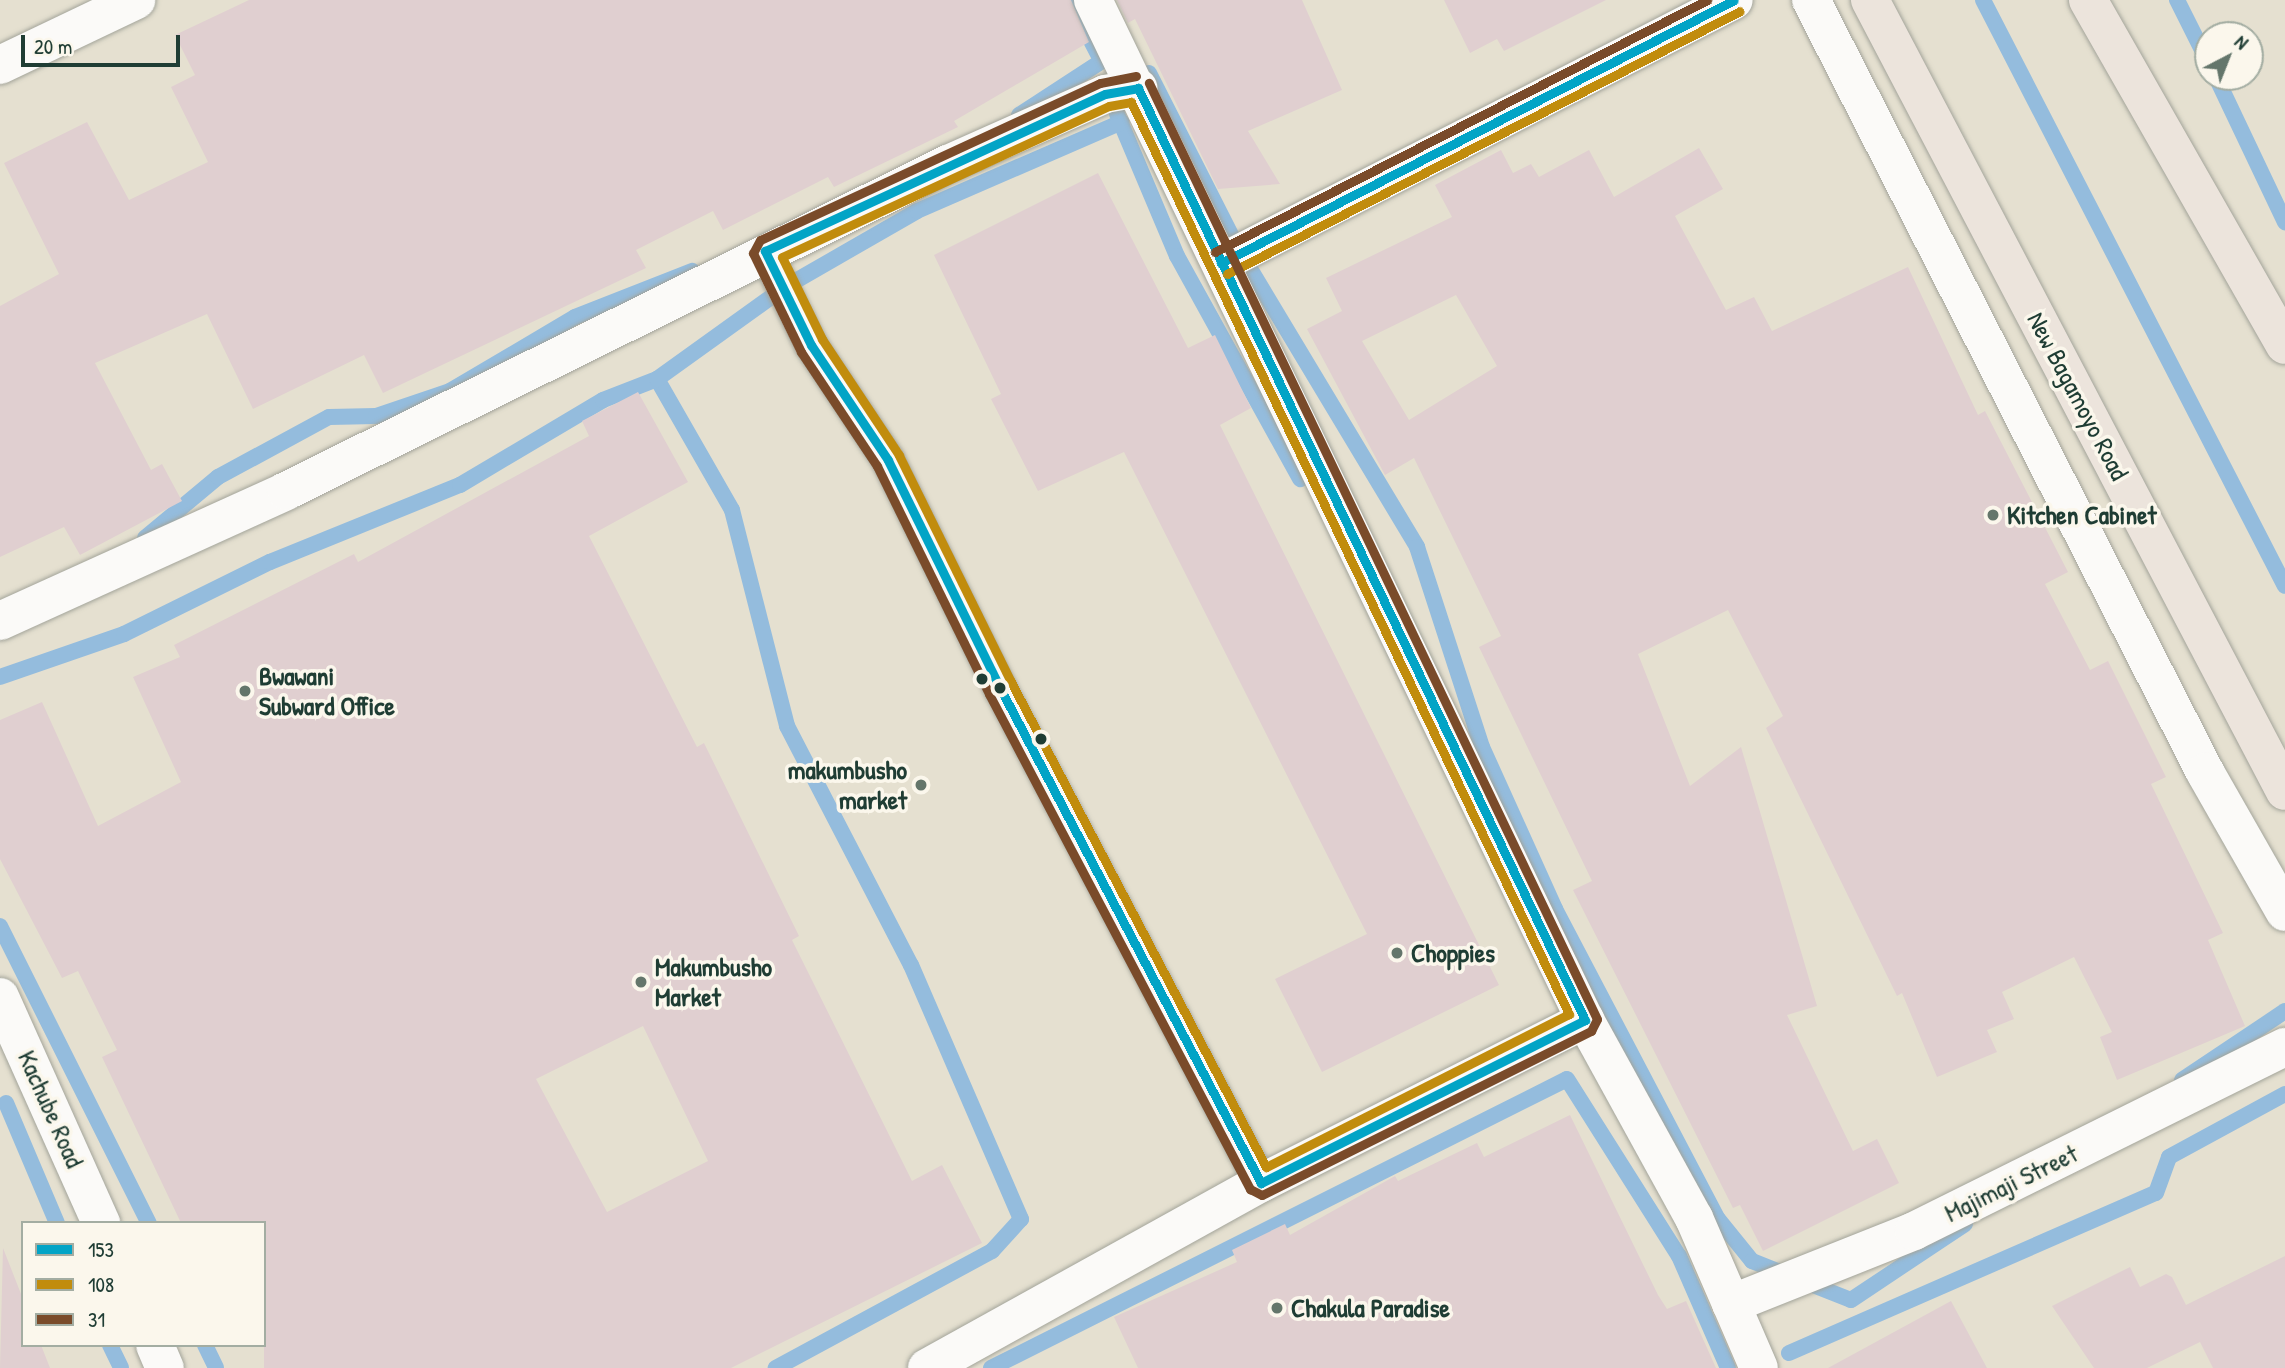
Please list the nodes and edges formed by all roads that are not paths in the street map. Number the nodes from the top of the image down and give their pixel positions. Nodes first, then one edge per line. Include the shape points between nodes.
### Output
1 (136, 0) edge
2 (1093, 0) edge
3 (1734, 0) edge
4 (1811, 0) edge
5 (1870, 0) edge
6 (2088, 0) edge
7 (0, 65) edge
8 (1139, 88) junction
9 (765, 251) junction
10 (1221, 263) junction
11 (2285, 345) edge
12 (0, 621) edge
13 (2285, 791) edge
14 (2285, 912) edge
15 (5, 1019) edge
16 (1585, 1020) junction
17 (2285, 1047) edge
18 (1261, 1183) junction
19 (100, 1221) edge
20 (1731, 1304) junction
21 (156, 1347) edge
22 (165, 1368) edge
23 (927, 1368) edge
24 (1759, 1368) edge

1 - 7 street
2 - 8 street
3 - 10 street
4 - 14 street via 2205,772
5 - 13 highway, New Bagamoyo Road
6 - 11 highway
8 - 9 street via 1093,99
8 - 10 street
9 - 12 street via 286,491
9 - 18 lane via 811,345 888,460 1000,688
10 - 16 street
15 - 19 street, Kachube Road
16 - 18 street
16 - 20 street via 1694,1218
17 - 20 street, Majimaji Street via 1913,1231
18 - 23 street
20 - 24 street
21 - 22 street

